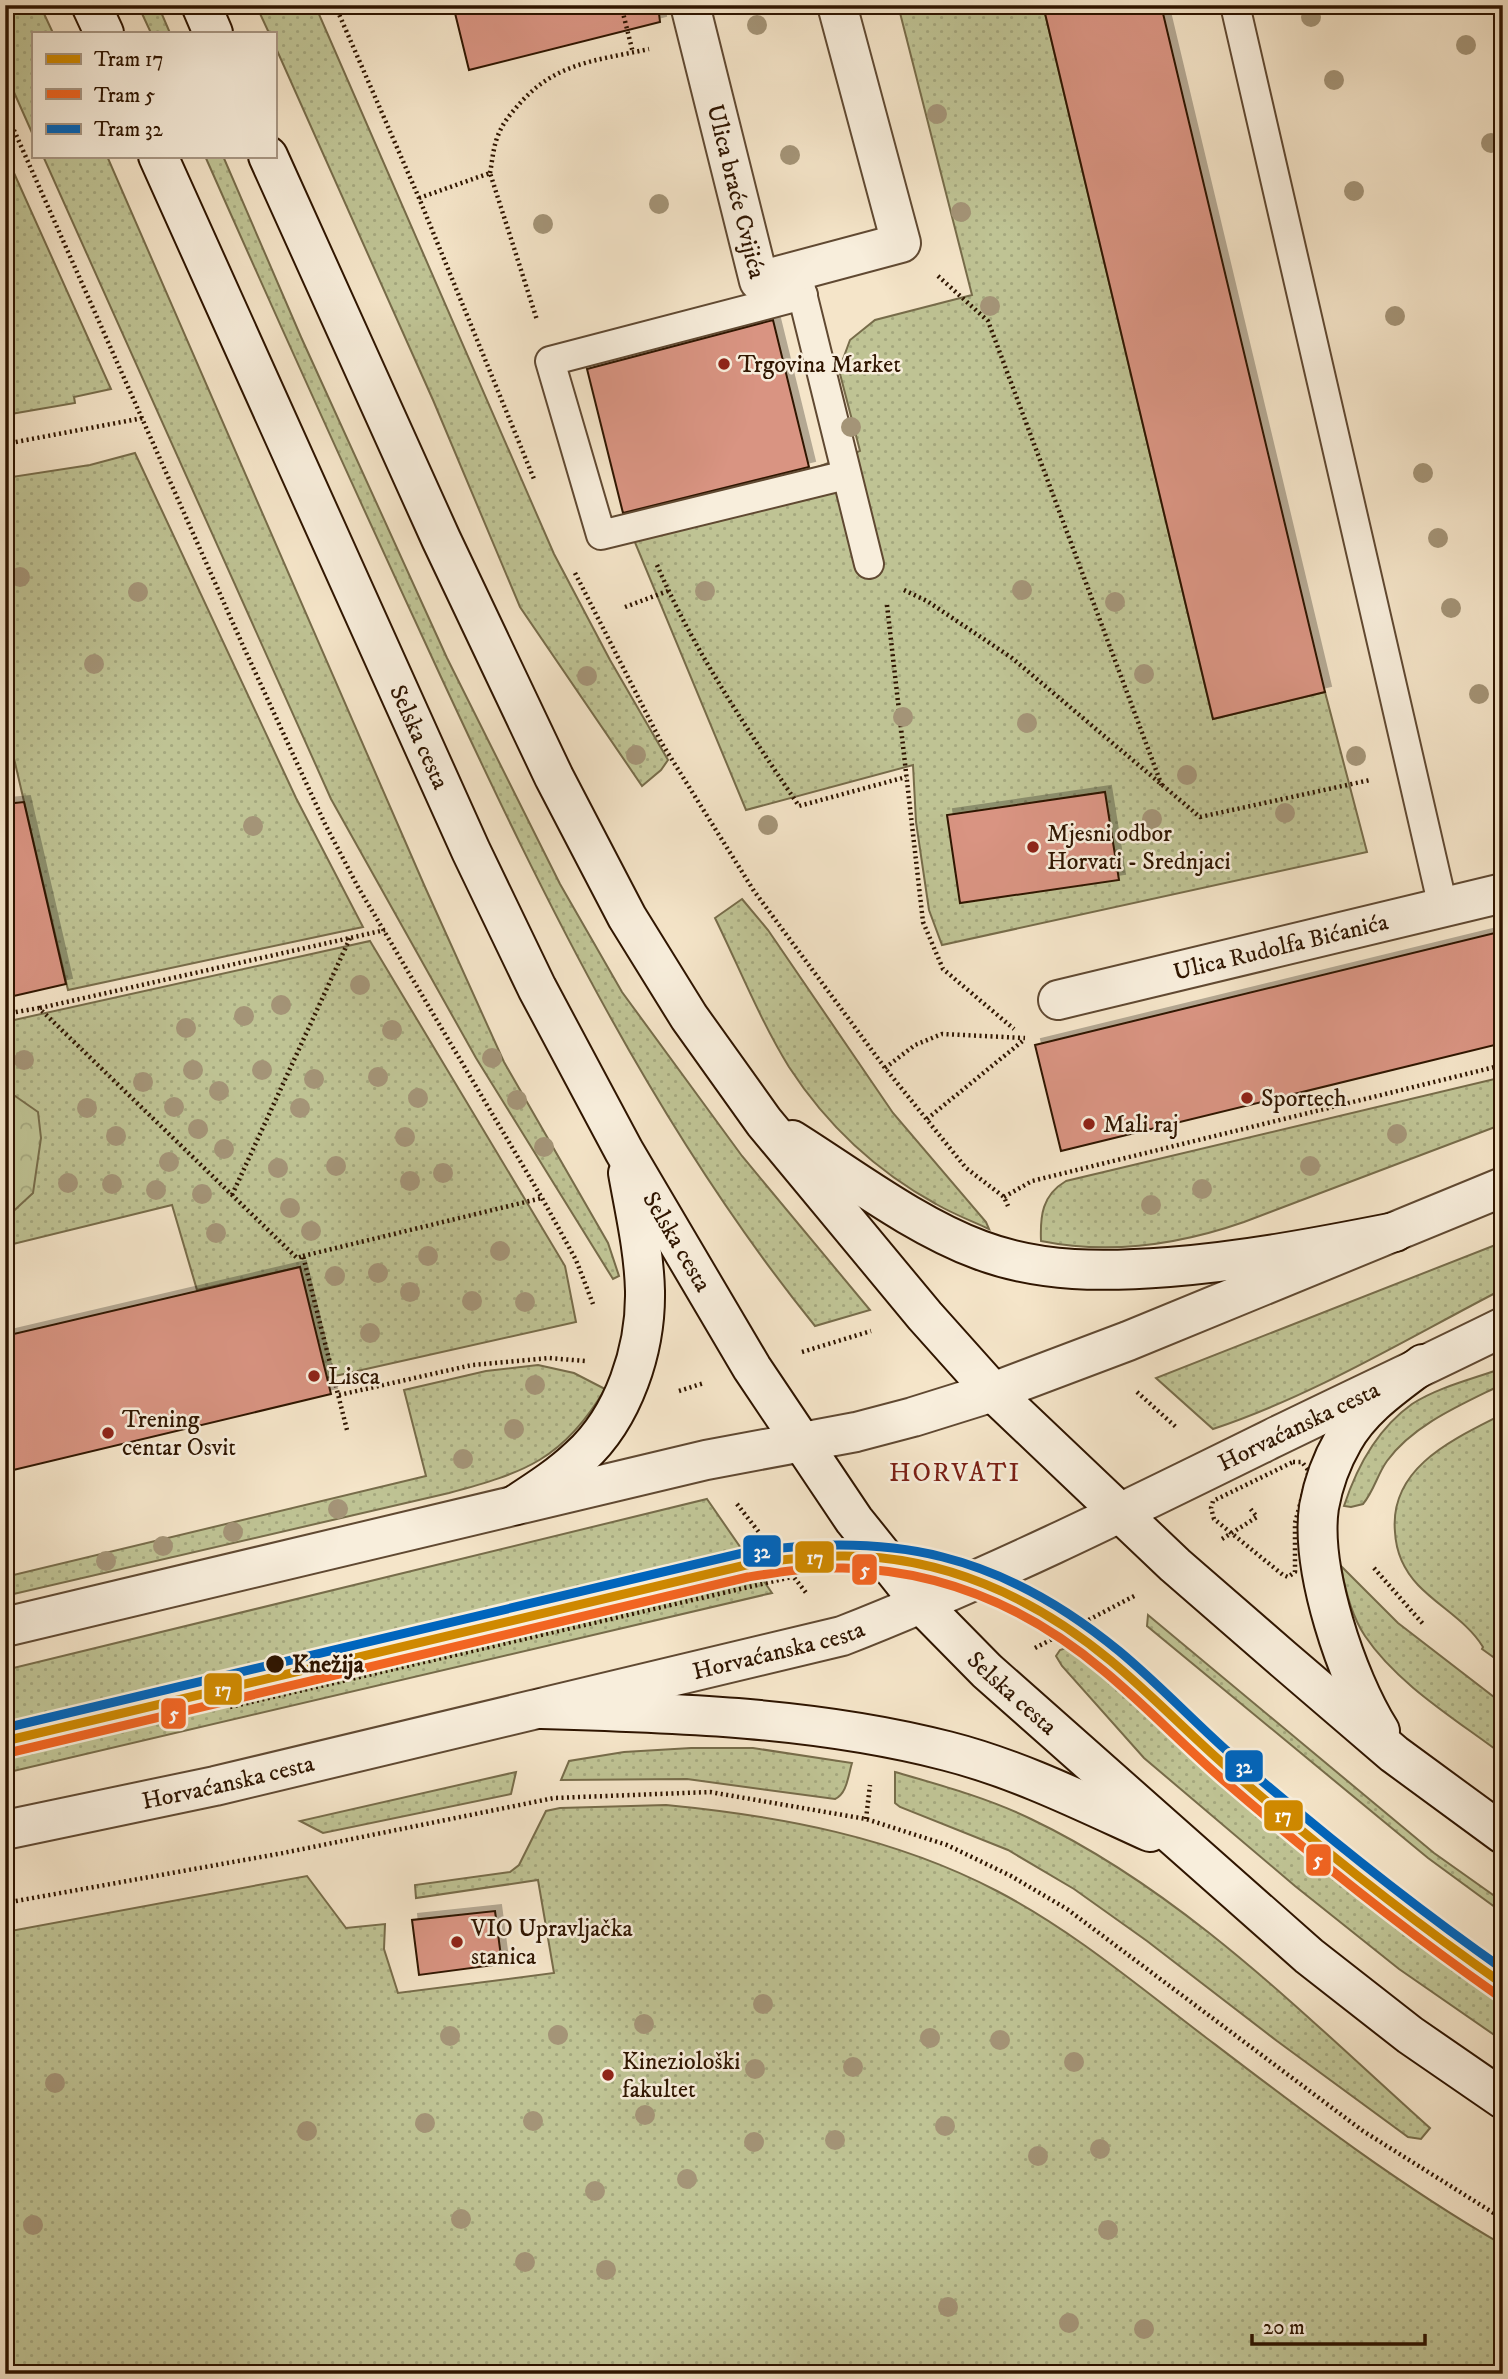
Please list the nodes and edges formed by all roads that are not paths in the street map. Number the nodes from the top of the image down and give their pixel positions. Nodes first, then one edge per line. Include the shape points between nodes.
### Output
1 (91, 5) edge
2 (201, 5) edge
3 (837, 5) edge
4 (1235, 5) edge
5 (694, 22) edge
6 (104, 32) edge
7 (214, 32) edge
8 (159, 158) edge
9 (269, 158) edge
10 (800, 283) junction
11 (846, 475) junction
12 (877, 572) road end
13 (1503, 893) edge
14 (1443, 907) junction
15 (1058, 1000) dead end
16 (764, 1122) junction
17 (624, 1151) junction
18 (1503, 1187) edge
19 (1395, 1232) junction
20 (1503, 1328) edge
21 (1423, 1364) junction
22 (993, 1392) junction
23 (802, 1441) junction
24 (515, 1505) junction
25 (1119, 1513) junction
26 (922, 1605) junction
27 (5, 1627) edge
28 (541, 1709) junction
29 (1394, 1754) junction
30 (5, 1830) edge
31 (1503, 1834) edge
32 (1188, 1850) junction
33 (1503, 2099) edge

1 - 6 main road
2 - 7 main road
3 - 10 main road, Ulica braće Cvijića via 901,243
4 - 14 lane
5 - 10 main road, Ulica braće Cvijića via 759,281
8 - 17 main road, Selska cesta via 471,852
9 - 16 main road via 554,777 627,917 689,1017
10 - 11 lane
10 - 11 lane via 550,361 601,536
11 - 12 lane
13 - 14 main road, Ulica Rudolfa Bićanića
14 - 15 main road, Ulica Rudolfa Bićanića
16 - 19 main road via 950,1237 1010,1260 1058,1269 1117,1271 1203,1264
16 - 22 main road
17 - 23 main road, Selska cesta via 752,1368
17 - 24 main road via 645,1290 643,1326 630,1378 620,1404 582,1455
18 - 19 main road
19 - 22 main road
20 - 21 main road, Horvaćanska cesta
21 - 25 main road, Horvaćanska cesta
21 - 29 main road via 1360,1415 1342,1442 1319,1508 1322,1576 1333,1615 1367,1711
22 - 23 main road via 856,1432
22 - 25 main road
23 - 24 main road
23 - 26 main road, Selska cesta via 854,1520
24 - 27 main road
25 - 26 main road, Horvaćanska cesta
25 - 29 main road
26 - 28 main road, Horvaćanska cesta via 830,1639
26 - 32 main road, Selska cesta via 986,1671
28 - 30 main road, Horvaćanska cesta
28 - 32 main road via 747,1719 879,1735 1015,1773
29 - 31 main road
32 - 33 main road, Selska cesta via 1309,1956 1409,2035

